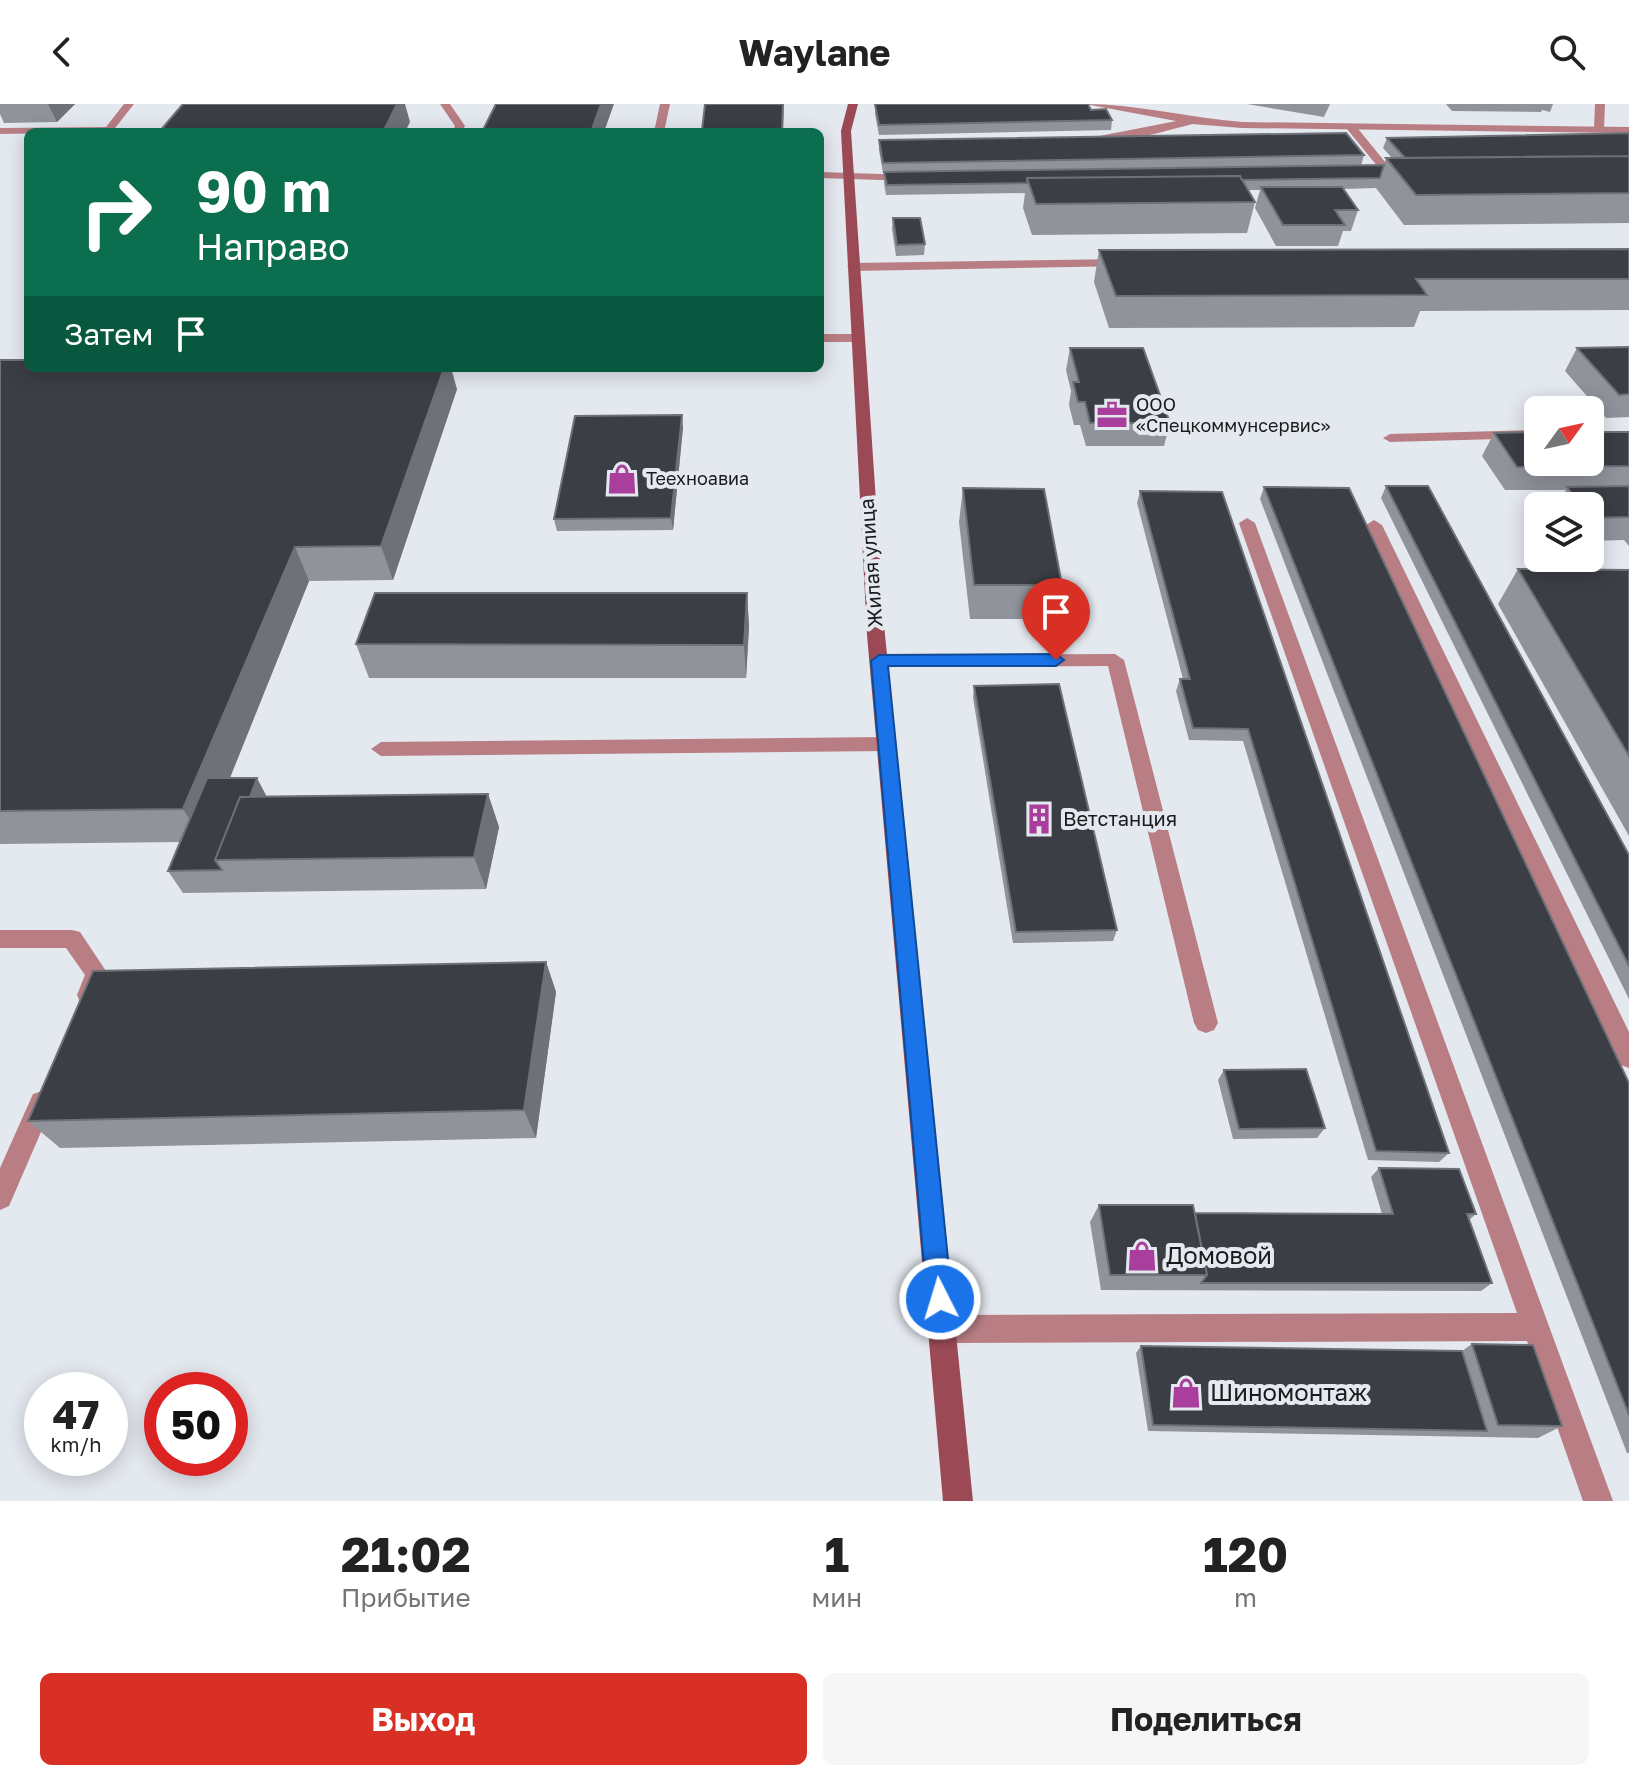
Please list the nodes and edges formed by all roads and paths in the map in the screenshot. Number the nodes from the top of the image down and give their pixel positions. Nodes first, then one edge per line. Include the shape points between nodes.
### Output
1 (129, 104) edge
2 (445, 104) edge
3 (665, 104) edge
4 (853, 104) edge
5 (1090, 104) edge
6 (1600, 104) edge
7 (1192, 121) junction
8 (1351, 127) junction
9 (109, 128) edge
10 (459, 128) edge
11 (660, 128) edge
12 (1599, 129) junction
13 (1629, 130) edge
14 (0, 131) edge
15 (24, 131) edge
16 (1083, 139) edge
17 (1355, 170) edge
18 (824, 175) edge
19 (848, 175) junction
20 (926, 177) edge
21 (1139, 262) edge
22 (853, 267) junction
23 (824, 338) edge
24 (856, 338) junction
25 (1524, 434) edge
26 (1390, 438) dead end
27 (1247, 523) dead end
28 (1374, 525) dead end
29 (879, 661) junction
30 (887, 744) junction
31 (381, 749) dead end
32 (0, 939) edge
33 (79, 1015) edge
34 (1206, 1023) dead end
35 (1629, 1057) edge
36 (49, 1085) edge
37 (0, 1197) edge
38 (1535, 1327) junction
39 (943, 1329) junction
40 (958, 1501) edge
41 (1598, 1501) edge

1 - 9 street
2 - 10 street
3 - 11 street
4 - 19 main road, Жилая улица via 846,131
5 - 7 street
6 - 12 street
7 - 8 street
7 - 16 street
8 - 12 street
8 - 17 street via 1386,170
12 - 13 street
14 - 15 street
18 - 19 street
19 - 20 street
19 - 22 main road, Жилая улица
21 - 22 street
22 - 24 main road, Жилая улица
23 - 24 street
24 - 29 main road, Жилая улица
25 - 26 street
27 - 38 street
28 - 35 street
29 - 30 main road, Жилая улица
29 - 34 street via 1115,660
30 - 31 street
30 - 39 main road, Жилая улица
32 - 33 street via 72,939 97,974
36 - 37 street
38 - 39 street
38 - 41 street
39 - 40 main road, Жилая улица

